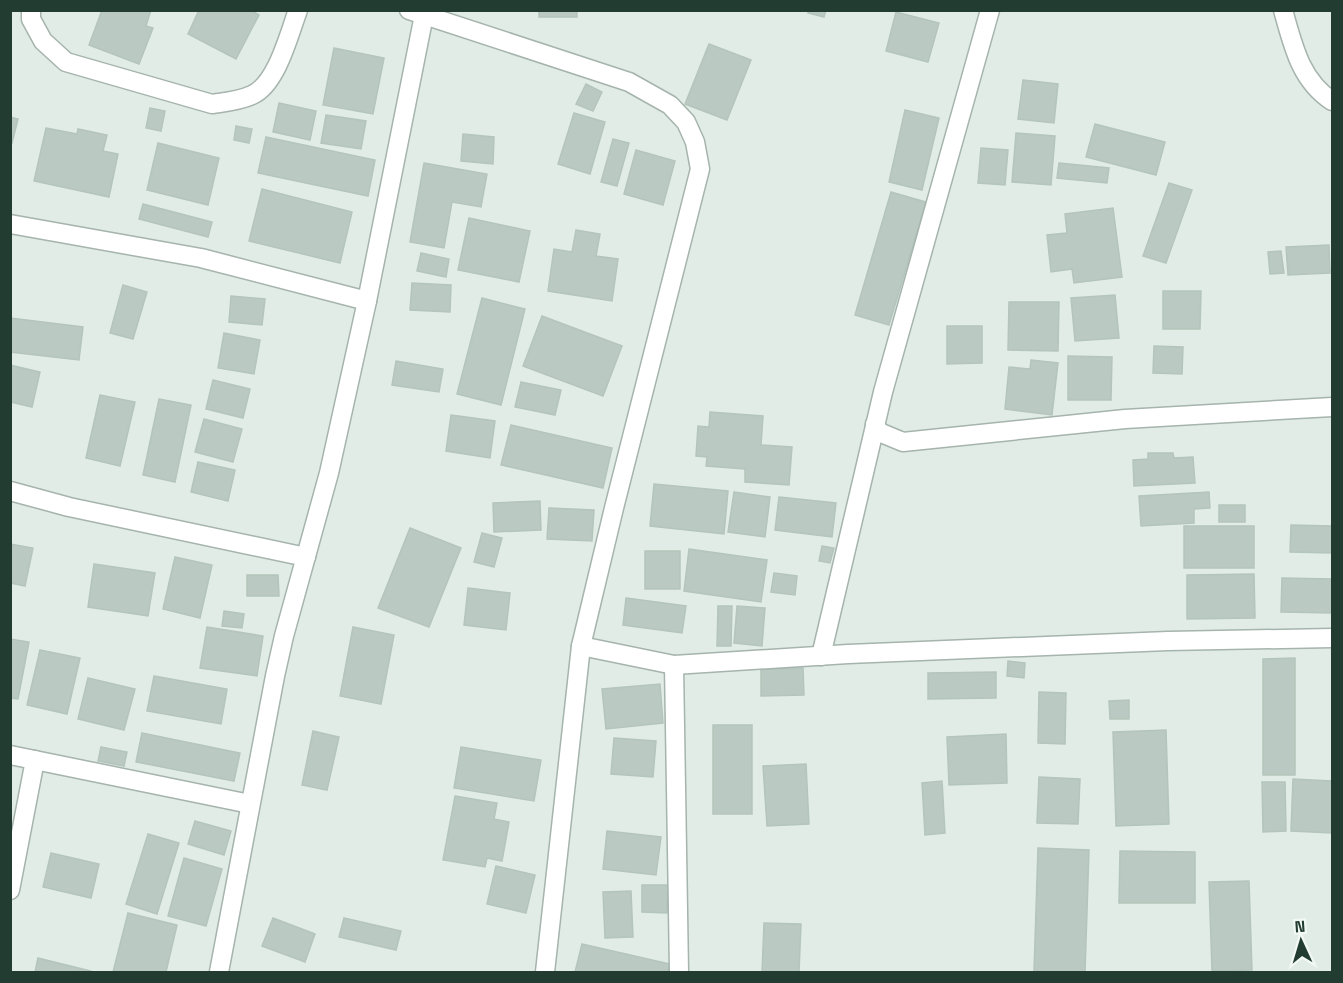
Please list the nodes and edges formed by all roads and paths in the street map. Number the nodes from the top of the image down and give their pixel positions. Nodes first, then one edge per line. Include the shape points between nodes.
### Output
1 (31, 10) edge
2 (298, 10) edge
3 (990, 10) edge
4 (1283, 10) edge
5 (417, 13) edge
6 (1332, 101) edge
7 (10, 224) edge
8 (367, 301) junction
9 (1332, 407) edge
10 (875, 424) junction
11 (10, 491) edge
12 (306, 557) junction
13 (1332, 638) edge
14 (581, 646) junction
15 (821, 656) junction
16 (674, 665) junction
17 (10, 754) edge
18 (35, 760) junction
19 (250, 804) junction
20 (10, 890) edge
21 (219, 972) edge
22 (545, 972) edge
23 (679, 972) edge

1 - 2 street via 31,19 43,41 66,62 212,104 255,94 273,76
3 - 10 street
4 - 6 street via 1296,56 1312,84
5 - 8 street
5 - 14 street via 629,82 670,105 686,122 695,142 700,169
7 - 8 street via 201,258
8 - 12 street
9 - 10 street via 1125,419 903,442 879,432
10 - 15 street
11 - 12 street
12 - 19 street via 281,646
13 - 15 street
14 - 16 street
14 - 22 street
15 - 16 street
16 - 23 street
17 - 18 street
18 - 19 street
18 - 20 street
19 - 21 street

